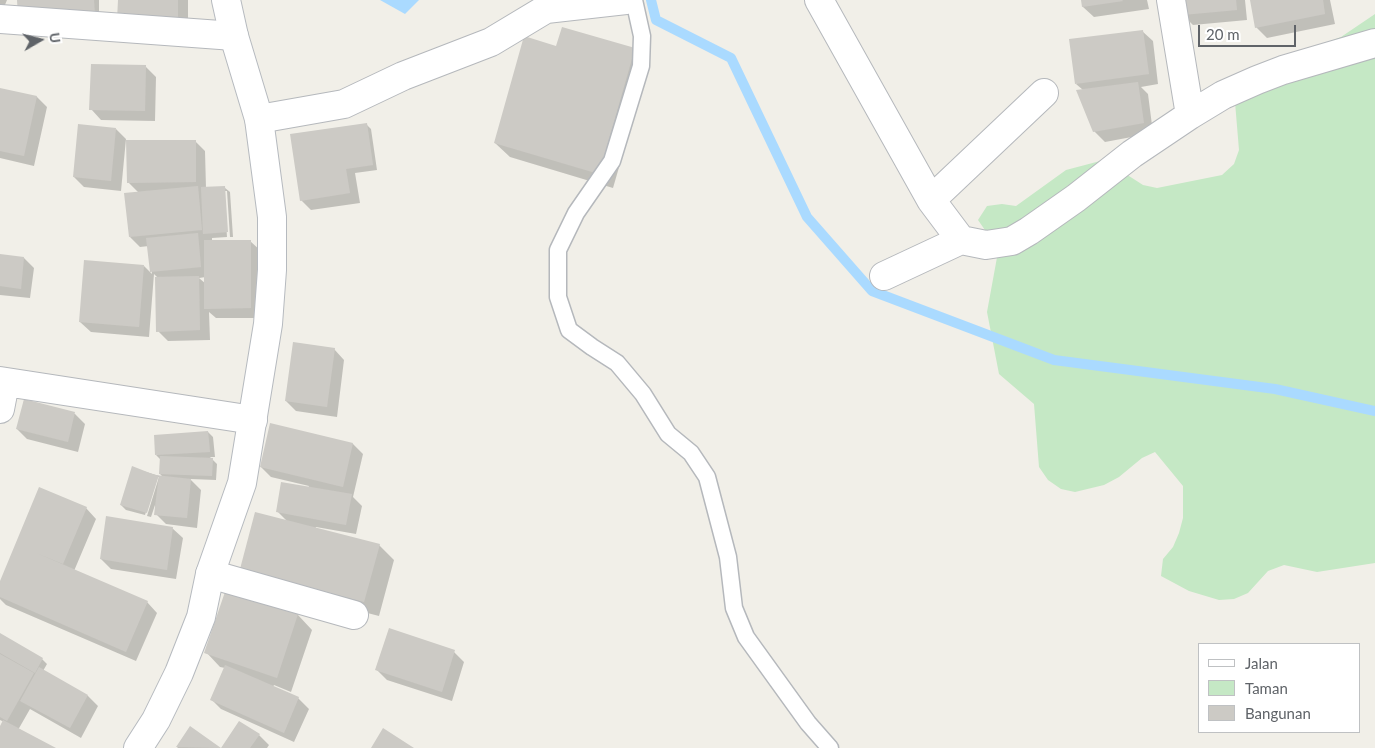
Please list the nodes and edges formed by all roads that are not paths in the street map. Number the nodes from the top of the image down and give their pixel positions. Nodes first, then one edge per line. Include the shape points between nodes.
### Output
1 (226, 0) edge
2 (626, 0) edge
3 (634, 0) edge
4 (819, 0) edge
5 (1171, 0) edge
6 (0, 19) edge
7 (234, 36) junction
8 (1375, 43) edge
9 (1044, 93) dead end
10 (1190, 115) junction
11 (259, 118) junction
12 (931, 200) junction
13 (961, 240) junction
14 (884, 276) dead end
15 (3, 382) edge
16 (0, 409) edge
17 (253, 420) junction
18 (210, 574) junction
19 (354, 615) dead end
20 (138, 748) edge
21 (830, 748) edge

1 - 7 street
2 - 11 street via 546,9 491,42 403,76 344,104
3 - 21 lane via 642,36 641,66 612,161 576,213 558,250 558,297 568,330 617,363 643,394 668,434 691,453 707,477 728,557 734,608 746,637
4 - 12 street
5 - 10 street
6 - 7 street
7 - 11 street
8 - 10 street via 1257,80
9 - 12 street
10 - 13 street via 1012,241 986,245
11 - 17 street via 272,217 272,270 268,324
12 - 13 street
13 - 14 street
15 - 16 street
15 - 17 street
17 - 18 street via 242,483
18 - 19 street
18 - 20 street via 201,617 179,674

